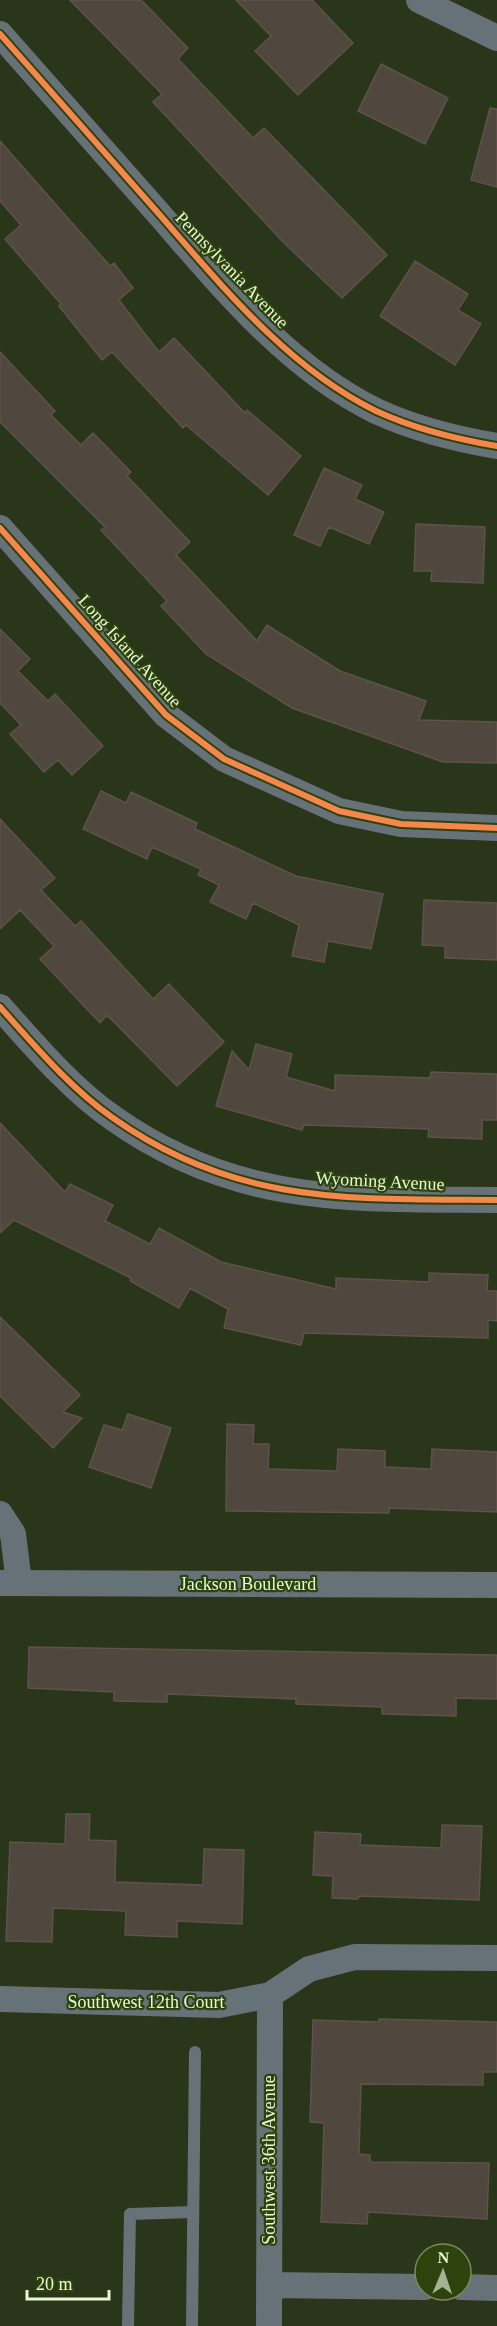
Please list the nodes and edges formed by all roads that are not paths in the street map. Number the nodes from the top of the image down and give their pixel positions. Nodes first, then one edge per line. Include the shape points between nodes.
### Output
1 (419, 0) edge
2 (0, 34) edge
3 (497, 38) edge
4 (497, 446) edge
5 (0, 528) edge
6 (497, 828) edge
7 (0, 1007) edge
8 (497, 1200) edge
9 (0, 1514) edge
10 (9, 1583) edge
11 (497, 1585) edge
12 (497, 1958) edge
13 (270, 1995) junction
14 (0, 1999) edge
15 (195, 2052) dead end
16 (193, 2212) junction
17 (269, 2285) junction
18 (413, 2287) edge
19 (473, 2287) edge
20 (497, 2288) edge
21 (128, 2326) edge
22 (192, 2326) edge
23 (269, 2326) edge

1 - 3 street
2 - 4 street, Pennsylvania Avenue via 205,266 264,328 314,372 375,410 443,437
5 - 6 street, Long Island Avenue via 166,715 224,759 339,811 401,824
7 - 8 street, Wyoming Avenue via 58,1070 112,1118 168,1153 225,1177 280,1190 350,1198
9 - 10 street via 13,1534
10 - 11 street, Jackson Boulevard
12 - 13 street, Southwest 12th Court via 355,1957 309,1969
13 - 14 street, Southwest 12th Court via 219,2005
13 - 17 street, Southwest 36th Avenue
15 - 16 lane
16 - 21 lane via 130,2214
16 - 22 lane
17 - 18 street
17 - 23 street, Southwest 36th Avenue
19 - 20 street

